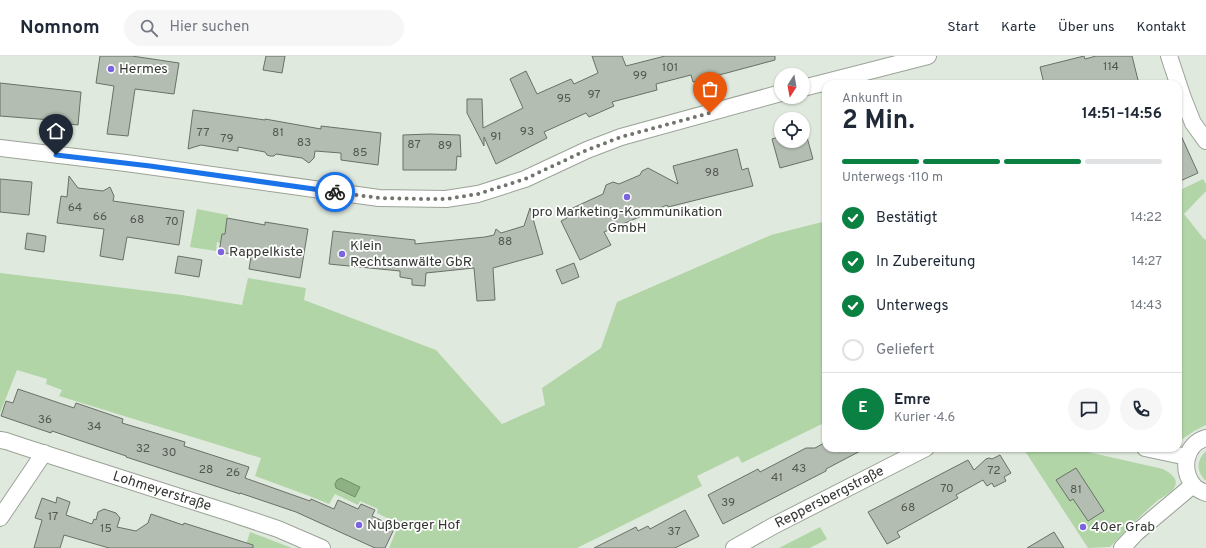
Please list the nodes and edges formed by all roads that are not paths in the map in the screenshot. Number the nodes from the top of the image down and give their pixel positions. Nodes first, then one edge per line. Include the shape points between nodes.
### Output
1 (928, 56) edge
2 (1169, 56) edge
3 (834, 80) edge
4 (1177, 80) edge
5 (822, 83) edge
6 (810, 86) edge
7 (774, 95) edge
8 (1182, 95) edge
9 (1206, 141) edge
10 (0, 148) edge
11 (1206, 438) edge
12 (0, 440) edge
13 (918, 452) edge
14 (1164, 452) edge
15 (44, 454) junction
16 (1187, 457) junction
17 (1200, 489) edge
18 (0, 518) edge
19 (322, 548) edge
20 (734, 548) edge
21 (1122, 548) edge

1 - 3 street
2 - 4 street
5 - 6 street
7 - 10 street via 621,137 525,179 478,194 446,199 379,198
8 - 9 street via 1193,123
11 - 16 street via 1195,445
12 - 15 street, Lohmeyerstraße
13 - 20 street, Reppersbergstraße
14 - 16 street
15 - 18 street
15 - 19 street, Lohmeyerstraße via 278,529
16 - 17 street via 1186,472
17 - 21 street via 1136,533

